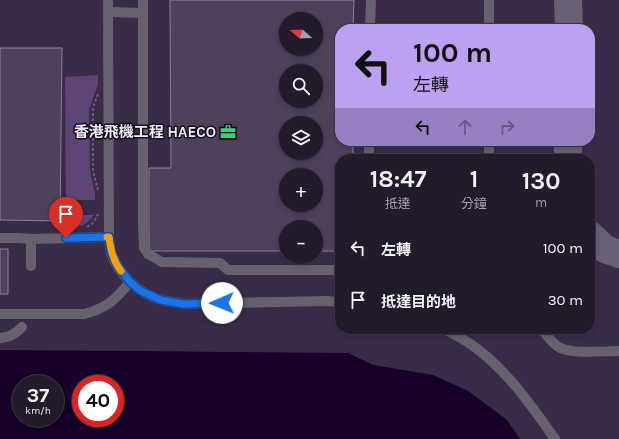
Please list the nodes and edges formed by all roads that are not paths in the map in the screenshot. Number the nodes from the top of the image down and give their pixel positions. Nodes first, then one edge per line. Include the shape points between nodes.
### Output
1 (108, 0) edge
2 (143, 0) edge
3 (371, 0) edge
4 (489, 0) edge
5 (108, 12) junction
6 (143, 13) junction
7 (370, 24) edge
8 (489, 24) edge
9 (109, 237) junction
10 (0, 238) edge
11 (31, 239) junction
12 (31, 266) dead end
13 (335, 270) edge
14 (130, 282) junction
15 (335, 302) edge
16 (0, 314) edge
17 (22, 328) dead end
18 (453, 334) edge
19 (546, 334) edge
20 (0, 338) edge
21 (619, 351) edge
22 (555, 439) edge

1 - 5 street
2 - 6 street
3 - 7 street
4 - 8 street
5 - 6 street
5 - 9 street
6 - 13 street via 143,227 144,248 148,254 162,262 220,263 228,270
9 - 11 street
9 - 14 street via 111,252
10 - 11 street
11 - 12 street
14 - 15 street via 141,291 161,300 183,304
14 - 16 street via 109,304 84,314
17 - 20 street
18 - 22 street via 492,362 509,379
19 - 21 street via 557,346 571,351

